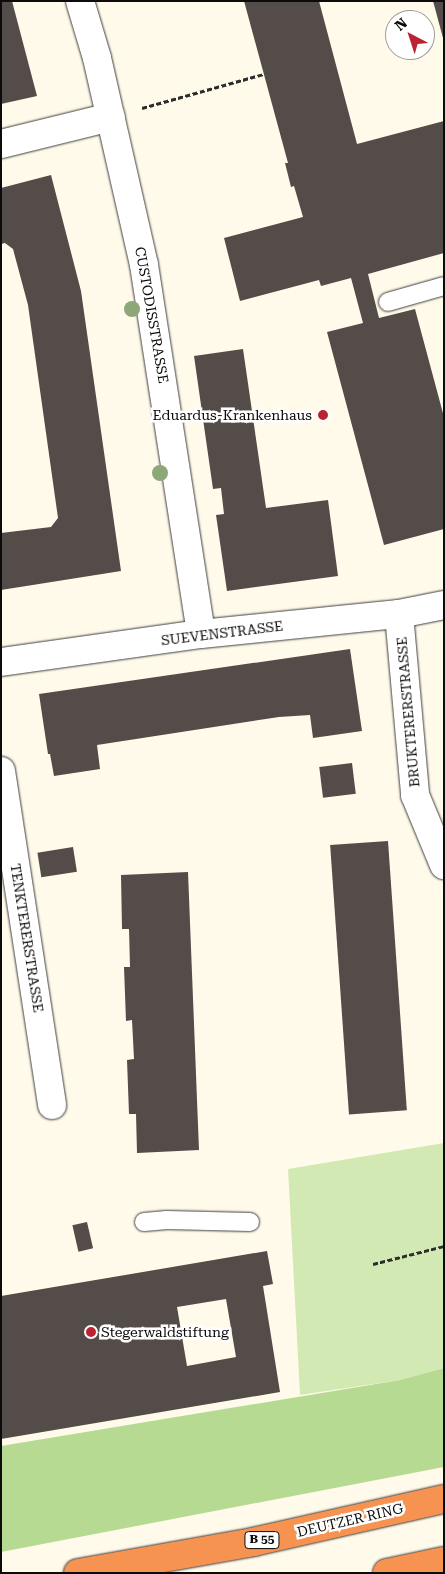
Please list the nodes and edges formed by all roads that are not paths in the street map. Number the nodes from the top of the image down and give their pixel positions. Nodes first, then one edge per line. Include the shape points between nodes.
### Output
1 (80, 1) edge
2 (110, 118) junction
3 (1, 144) edge
4 (444, 286) edge
5 (388, 302) dead end
6 (444, 606) edge
7 (399, 614) junction
8 (201, 634) junction
9 (1, 662) edge
10 (1, 771) edge
11 (444, 865) edge
12 (52, 1105) dead end
13 (144, 1222) dead end
14 (250, 1222) dead end
15 (444, 1500) edge
16 (444, 1561) edge
17 (78, 1573) edge
18 (387, 1573) edge

1 - 2 street, CUSTODISSTRASSE
2 - 3 street
2 - 8 street, CUSTODISSTRASSE via 144,264
4 - 5 lane
6 - 7 street, SUEVENSTRASSE
7 - 8 street, SUEVENSTRASSE
7 - 11 street, BRUKTERERSTRASSE via 415,794
8 - 9 street, SUEVENSTRASSE
10 - 12 street, TENKTERERSTRASSE
13 - 14 lane
15 - 17 highway, DEUTZER RING / B 55 via 253,1542
16 - 18 highway

